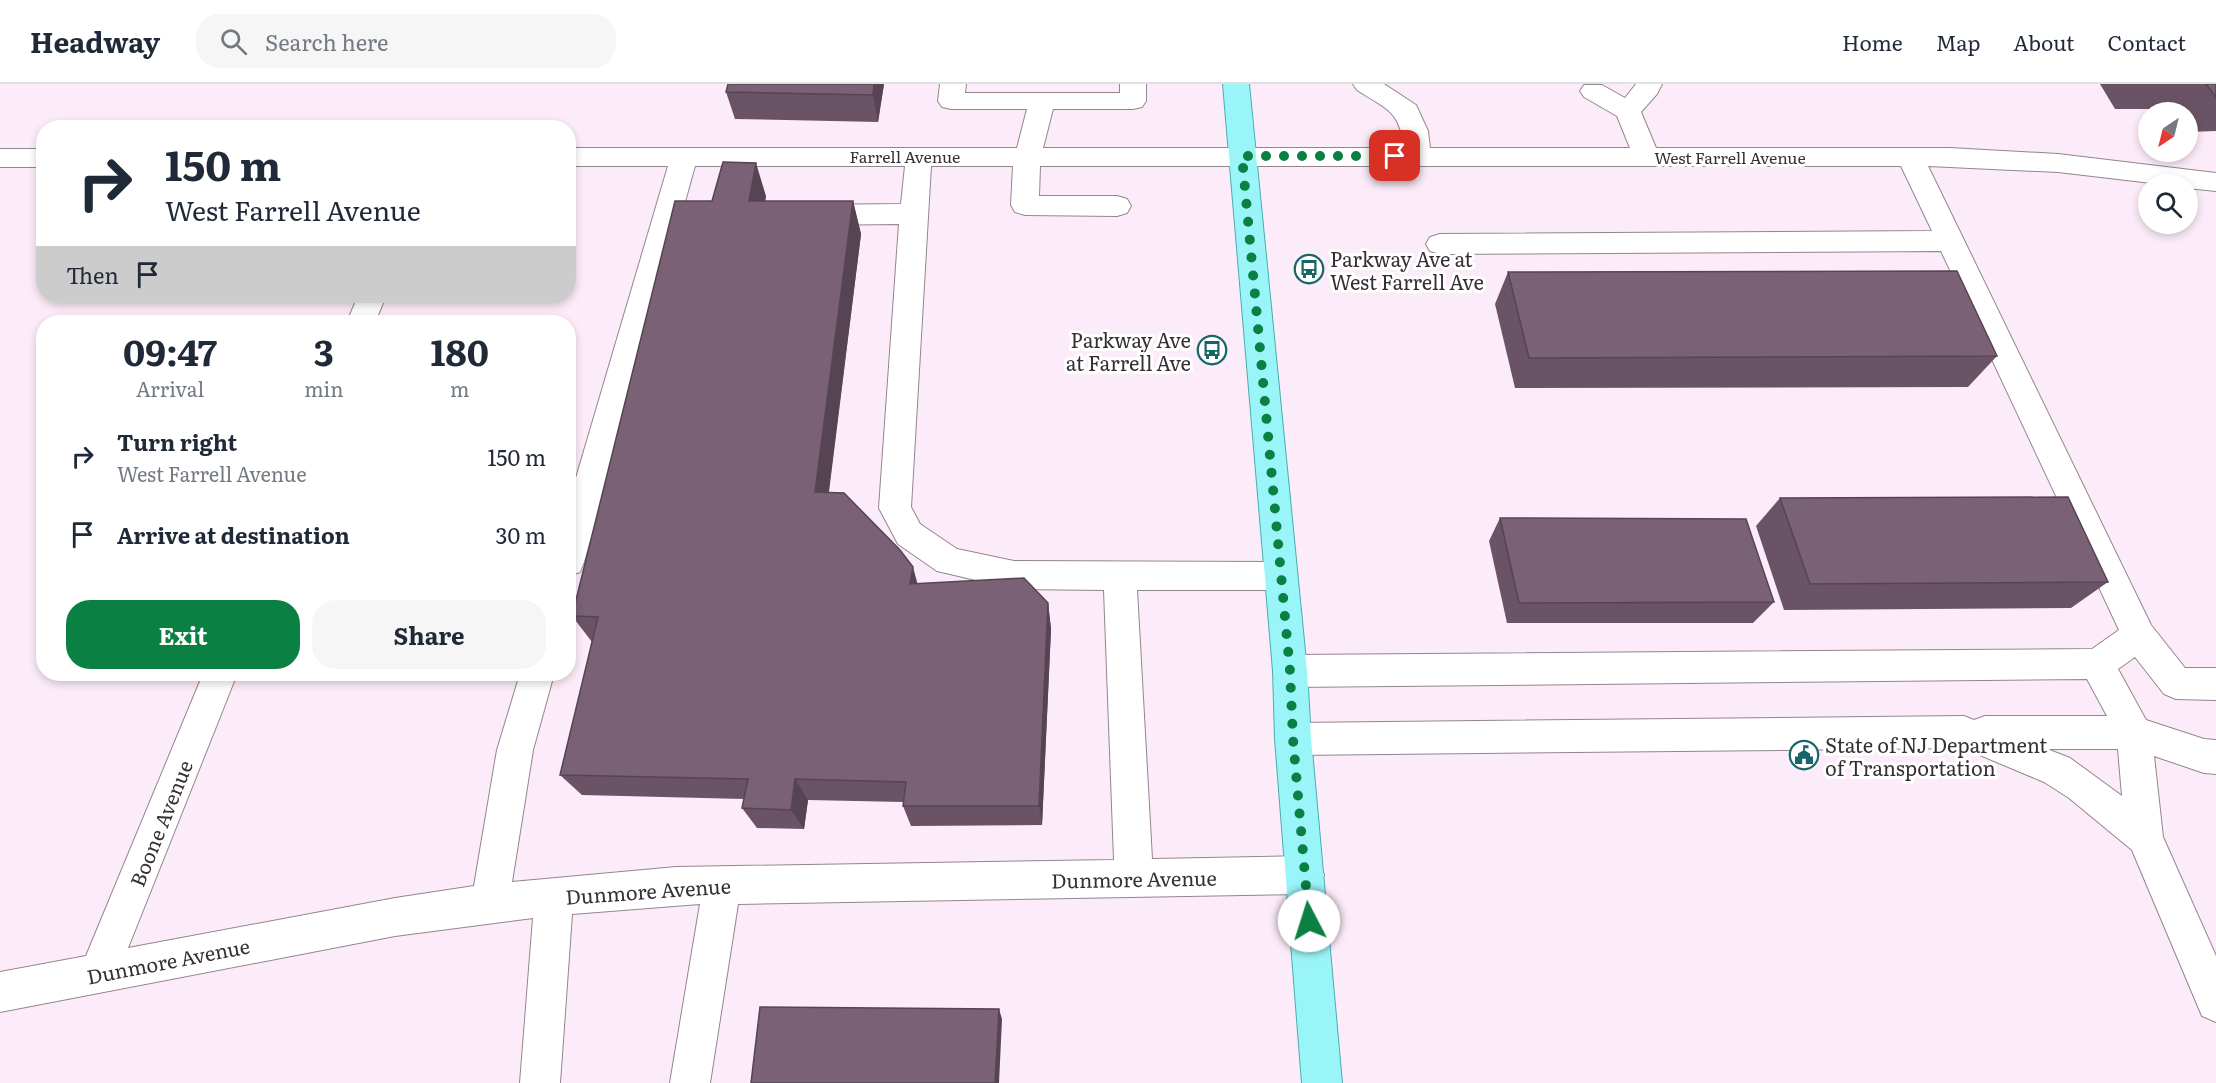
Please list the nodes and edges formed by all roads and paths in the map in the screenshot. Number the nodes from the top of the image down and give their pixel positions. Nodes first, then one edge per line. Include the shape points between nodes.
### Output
1 (953, 84) edge
2 (1133, 84) edge
3 (1236, 84) edge
4 (1366, 84) edge
5 (1649, 84) edge
6 (1593, 91) dead end
7 (1042, 100) junction
8 (1628, 111) junction
9 (919, 156) junction
10 (1027, 156) junction
11 (1242, 156) junction
12 (1418, 156) junction
13 (576, 157) edge
14 (684, 157) junction
15 (1647, 157) junction
16 (1911, 157) junction
17 (0, 158) edge
18 (36, 158) edge
19 (2216, 182) edge
20 (1117, 206) dead end
21 (914, 214) junction
22 (667, 215) junction
23 (699, 215) edge
24 (786, 215) edge
25 (1952, 241) junction
26 (1440, 244) dead end
27 (576, 534) edge
28 (1120, 574) junction
29 (1281, 576) junction
30 (2139, 636) junction
31 (2097, 664) junction
32 (1290, 671) junction
33 (217, 681) edge
34 (535, 681) edge
35 (2216, 684) edge
36 (1964, 732) junction
37 (2134, 733) junction
38 (1293, 739) junction
39 (2216, 757) edge
40 (2145, 837) junction
41 (1305, 875) junction
42 (1134, 878) junction
43 (722, 885) junction
44 (554, 897) junction
45 (490, 904) junction
46 (99, 973) junction
47 (0, 992) edge
48 (2216, 1002) edge
49 (540, 1083) edge
50 (690, 1083) edge
51 (1322, 1083) edge

1 - 7 street via 951,101
2 - 7 street via 1133,101
3 - 11 main road
4 - 12 street via 1407,111 1415,131
5 - 8 street
6 - 8 street
7 - 10 street
8 - 15 street
9 - 10 street, Farrell Avenue
9 - 14 street, Farrell Avenue
9 - 21 street
10 - 11 street, Farrell Avenue
10 - 20 street via 1025,205
11 - 12 street, West Farrell Avenue
11 - 29 main road
12 - 15 street, West Farrell Avenue
13 - 14 street, Farrell Avenue
14 - 22 street
15 - 16 street, West Farrell Avenue
16 - 19 street, West Farrell Avenue via 2058,163
16 - 25 street
17 - 18 street
21 - 24 street
21 - 28 street via 895,508 909,534 949,561 1014,576
22 - 23 street
22 - 27 street
25 - 26 street
25 - 30 street
28 - 29 street
28 - 42 street
29 - 32 main road
30 - 31 street
30 - 35 street via 2176,683
31 - 32 street
31 - 37 street
32 - 38 main road
33 - 46 street, Boone Avenue
34 - 45 street via 515,750
36 - 37 street
36 - 38 street
36 - 40 street via 2057,770
37 - 39 street
37 - 40 street
38 - 41 main road
40 - 48 street
41 - 42 street, Dunmore Avenue
41 - 51 main road
42 - 43 street, Dunmore Avenue
43 - 44 street, Dunmore Avenue
43 - 50 street
44 - 45 street, Dunmore Avenue
44 - 49 street
45 - 46 street, Dunmore Avenue via 395,917
46 - 47 street, Dunmore Avenue

